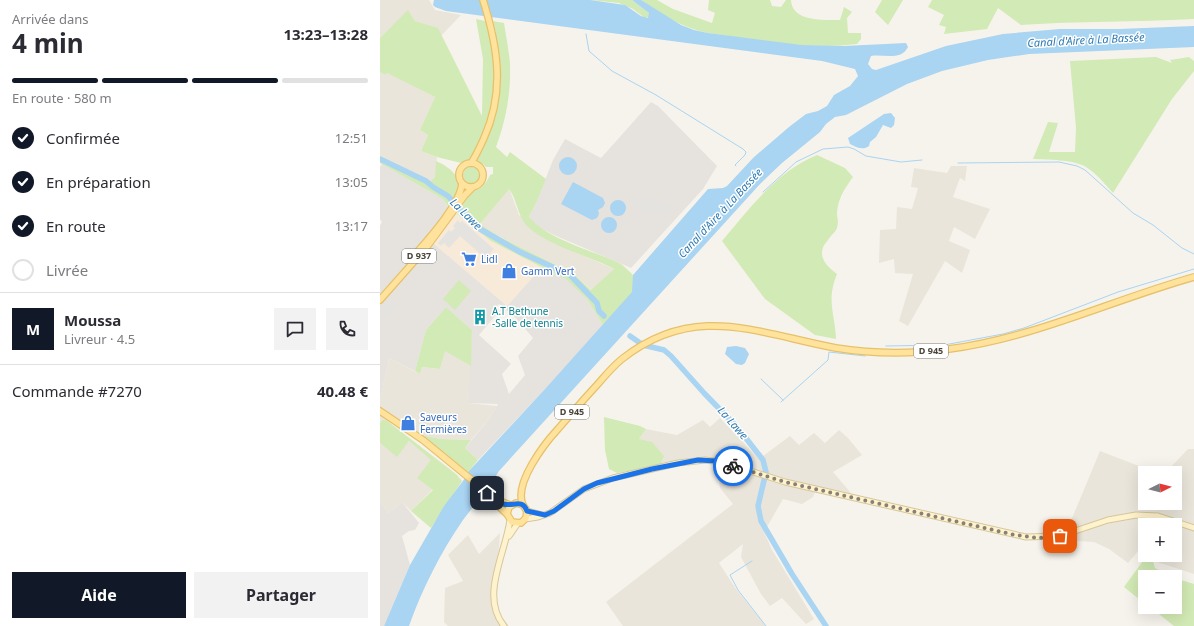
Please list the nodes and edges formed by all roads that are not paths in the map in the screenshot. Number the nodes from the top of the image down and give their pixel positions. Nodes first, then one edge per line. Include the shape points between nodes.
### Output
1 (483, 0) edge
2 (482, 142) junction
3 (471, 163) junction
4 (480, 166) junction
5 (462, 183) junction
6 (473, 187) junction
7 (457, 202) junction
8 (453, 208) junction
9 (1194, 277) edge
10 (380, 295) edge
11 (380, 300) edge
12 (380, 411) edge
13 (380, 415) edge
14 (465, 477) junction
15 (523, 488) junction
16 (486, 494) junction
17 (512, 504) junction
18 (523, 505) junction
19 (527, 511) junction
20 (507, 514) junction
21 (545, 515) junction
22 (525, 519) junction
23 (510, 520) junction
24 (518, 523) junction
25 (1194, 528) edge
26 (507, 538) junction
27 (504, 626) edge

1 - 2 main road via 493,33 497,60 497,94 491,121
2 - 3 main road
2 - 4 main road
3 - 4 main road
3 - 5 main road via 460,170
4 - 6 main road via 483,179 480,184
5 - 6 main road
5 - 7 main road, D 937
6 - 7 main road, D 937
7 - 8 main road, D 937
8 - 10 main road, D 937
8 - 11 main road, D 937 via 436,236
9 - 15 main road, D 945 via 987,343 946,349 914,352 860,350 836,348 729,326 682,329 650,341 621,360 552,435 537,455
12 - 14 main road via 423,440
13 - 14 main road via 421,442
14 - 16 main road
15 - 17 main road, D 945
15 - 18 main road, D 945
16 - 17 main road via 502,503
16 - 20 main road
17 - 18 main road
17 - 20 main road
18 - 19 main road
19 - 21 main road
19 - 22 main road
20 - 23 main road
21 - 22 main road
21 - 25 main road via 597,483 692,461 717,461 762,476 1015,535 1038,538 1068,534 1108,520 1136,515 1158,516
22 - 24 main road
23 - 24 main road
23 - 26 main road
24 - 26 main road
26 - 27 main road via 493,594 495,612

